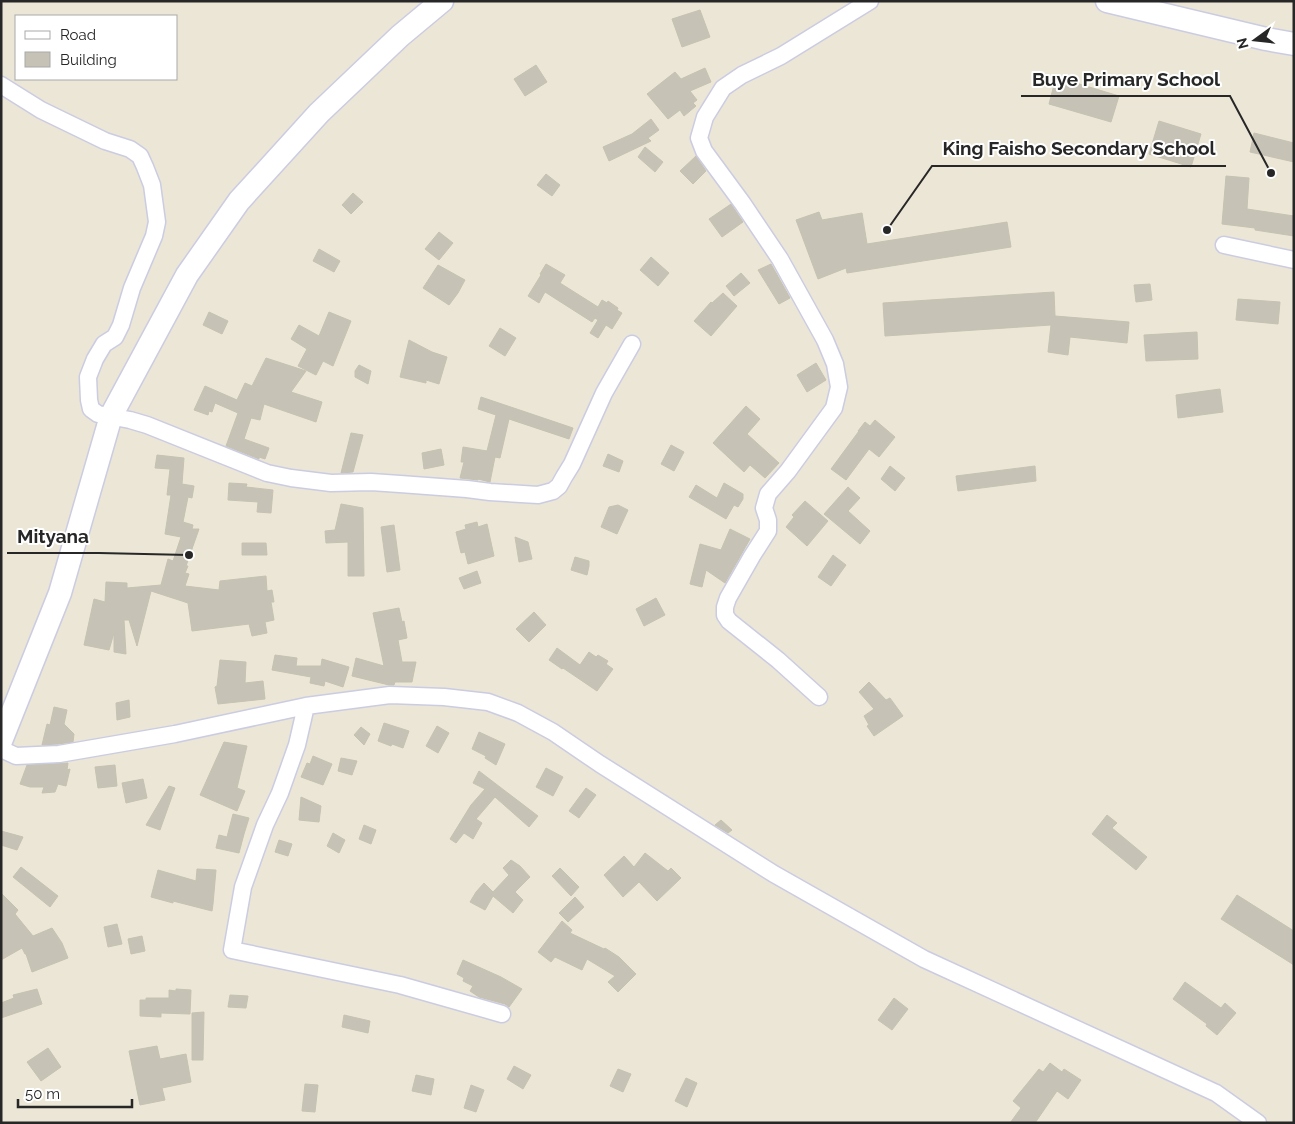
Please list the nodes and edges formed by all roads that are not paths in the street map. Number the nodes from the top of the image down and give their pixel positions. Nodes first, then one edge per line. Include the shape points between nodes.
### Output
1 (442, 1) edge
2 (870, 1) edge
3 (1106, 1) edge
4 (1294, 44) edge
5 (1, 85) edge
6 (1224, 245) dead end
7 (1294, 260) edge
8 (632, 344) dead end
9 (111, 416) junction
10 (819, 697) dead end
11 (306, 706) junction
12 (1, 741) edge
13 (1, 749) edge
14 (502, 1014) dead end
15 (1258, 1123) edge

1 - 9 main road via 319,113 239,201 187,275
2 - 10 street via 723,88 705,117 699,138 704,151 780,259 825,340 839,387 834,408 768,494 764,508 768,532 725,607 729,621
3 - 4 main road
5 - 9 street via 41,110 130,149 140,156 152,185 157,222 154,236 115,337 104,344 88,377 91,410
6 - 7 street
8 - 9 street via 561,482 553,491 538,495 371,482 330,483 266,474 159,429
9 - 12 main road via 60,593
11 - 13 street via 59,754 16,756
11 - 14 street via 297,745 243,888 232,950 400,985
11 - 15 street via 390,695 444,696 488,702 518,714 553,732 774,874 924,960 1216,1092

